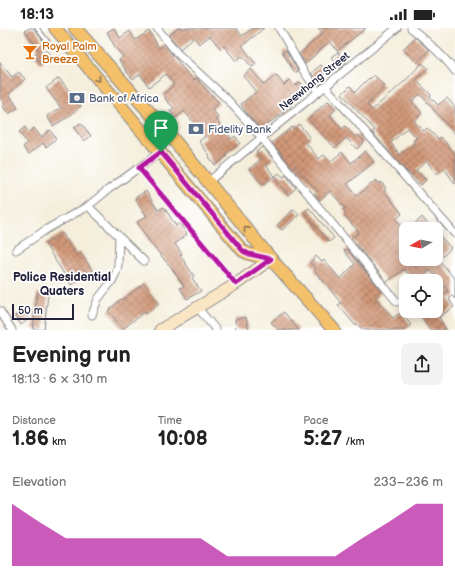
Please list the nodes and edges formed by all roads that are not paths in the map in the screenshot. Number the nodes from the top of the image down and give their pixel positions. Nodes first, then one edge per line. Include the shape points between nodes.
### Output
1 (37, 28) edge
2 (55, 28) edge
3 (157, 28) edge
4 (279, 28) edge
5 (397, 28) edge
6 (411, 28) edge
7 (81, 30) edge
8 (51, 46) dead end
9 (455, 71) edge
10 (326, 87) junction
11 (318, 92) junction
12 (261, 137) junction
13 (161, 152) junction
14 (139, 168) junction
15 (208, 182) junction
16 (88, 206) junction
17 (455, 234) edge
18 (119, 236) junction
19 (16, 250) dead end
20 (271, 259) junction
21 (144, 261) dead end
22 (236, 284) junction
23 (397, 302) dead end
24 (197, 308) junction
25 (0, 311) edge
26 (92, 315) dead end
27 (12, 330) edge
28 (160, 330) edge
29 (216, 330) edge
30 (334, 330) edge

1 - 8 lane
2 -> 13 main road
3 - 12 street via 177,53 227,99
4 - 11 street
5 - 10 street, Neewhang Street
6 - 9 street via 427,40
7 - 15 main road
10 - 11 street, Neewhang Street
10 - 17 street
11 - 12 street, Neewhang Street
12 - 15 street, Neewhang Street
12 - 23 street
13 - 14 street
13 - 20 main road via 243,251
14 - 16 street
14 - 22 lane
20 -> 15 main road
16 - 18 street
16 - 19 street
18 - 21 street
18 - 26 street via 116,273 98,299
20 - 22 street
20 - 30 main road
22 - 24 street
24 - 28 street
24 - 29 street
25 - 27 street

